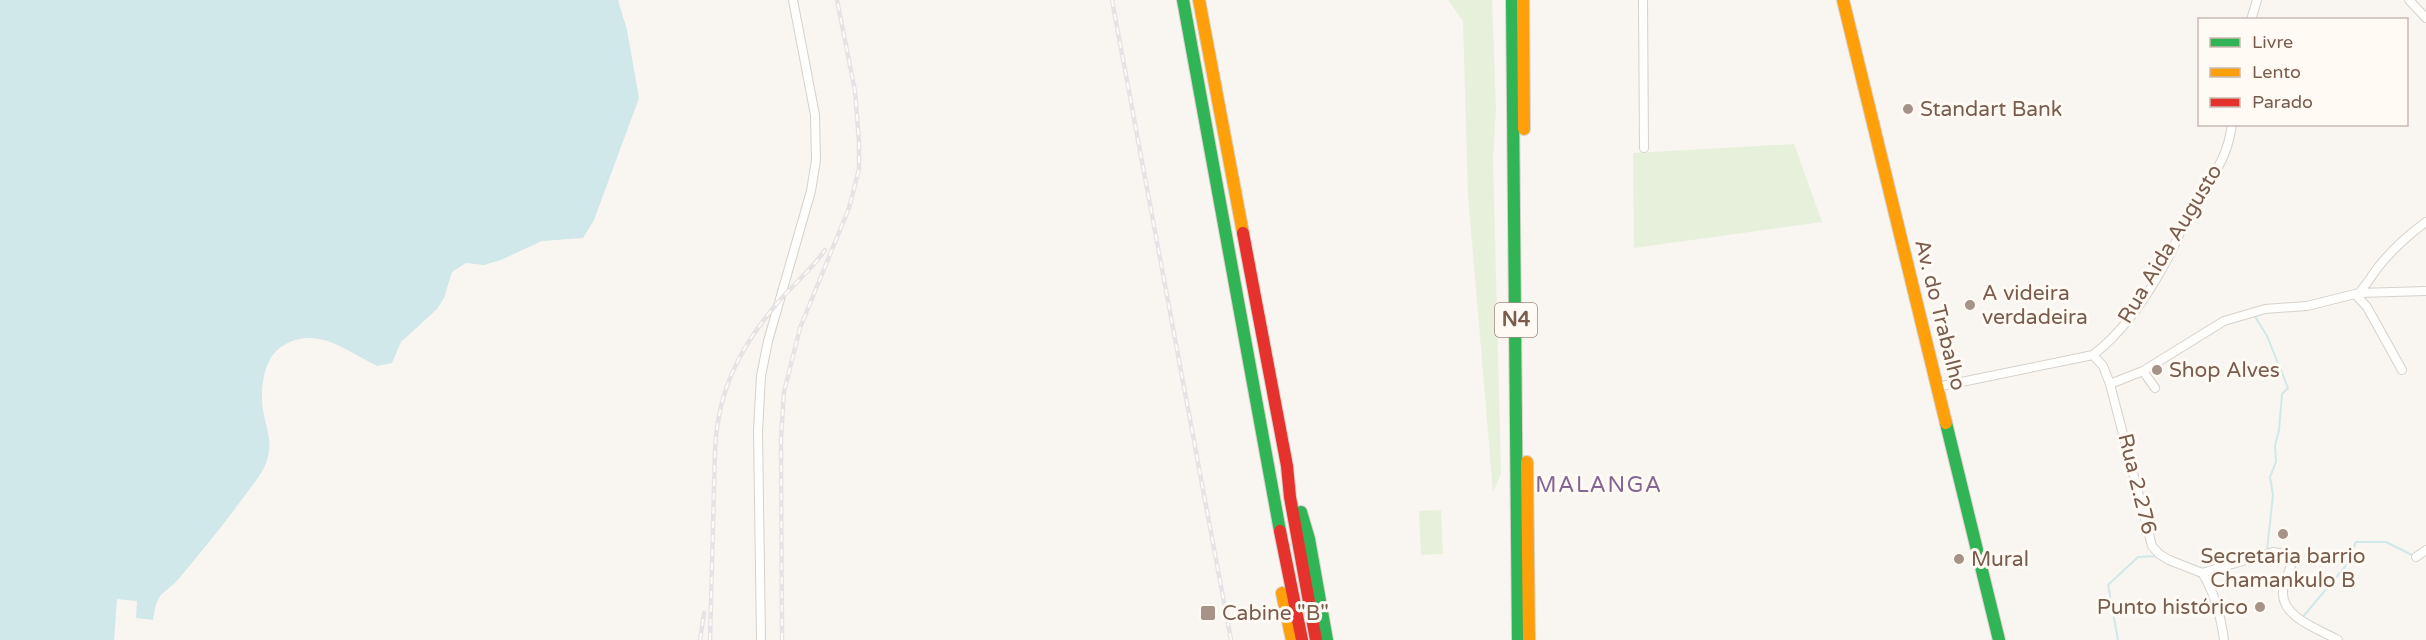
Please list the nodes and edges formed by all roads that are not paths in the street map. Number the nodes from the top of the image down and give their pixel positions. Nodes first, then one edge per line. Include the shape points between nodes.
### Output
1 (793, 0) edge
2 (1184, 0) edge
3 (1199, 0) edge
4 (1512, 0) edge
5 (1523, 0) edge
6 (1643, 0) edge
7 (1843, 0) edge
8 (2257, 0) edge
9 (2409, 0) edge
10 (2252, 18) edge
11 (2426, 18) edge
12 (2231, 126) edge
13 (1644, 148) dead end
14 (2426, 222) edge
15 (2426, 291) edge
16 (2357, 293) junction
17 (2093, 355) junction
18 (2402, 370) dead end
19 (2143, 371) junction
20 (2110, 384) junction
21 (1937, 387) junction
22 (2155, 388) dead end
23 (1287, 466) junction
24 (1268, 474) junction
25 (2426, 550) edge
26 (2416, 557) dead end
27 (2202, 573) junction
28 (761, 640) edge
29 (1292, 640) edge
30 (1302, 640) edge
31 (1316, 640) edge
32 (1327, 640) edge
33 (1518, 640) edge
34 (1529, 640) edge
35 (1999, 640) edge
36 (2224, 640) edge
37 (2338, 640) edge

1 - 28 street via 815,115 816,160 761,376
2 - 24 main road
3 - 23 main road
4 - 33 main road, N4
5 - 34 main road, N4
6 - 13 street
7 - 21 main road, Av. do Trabalho
8 - 10 street
9 - 11 street
12 - 17 street, Rua Aida Augusto via 2220,165 2195,203 2172,251 2137,306
14 - 16 street via 2410,234
15 - 16 street
16 - 18 street
16 - 19 street via 2307,306 2237,316
17 - 20 street, Rua 2.276 via 2103,366
17 - 21 street
19 - 20 street
19 - 22 street
20 - 27 street, Rua 2.276 via 2152,546 2169,560
21 - 35 main road, Av. do Trabalho
23 - 31 main road
23 - 32 main road via 1309,539
24 - 29 main road via 1274,543
24 - 30 main road
25 - 26 street
27 - 36 street via 2211,590
27 - 37 street via 2272,552 2289,555 2292,562 2282,596 2287,606 2306,625

